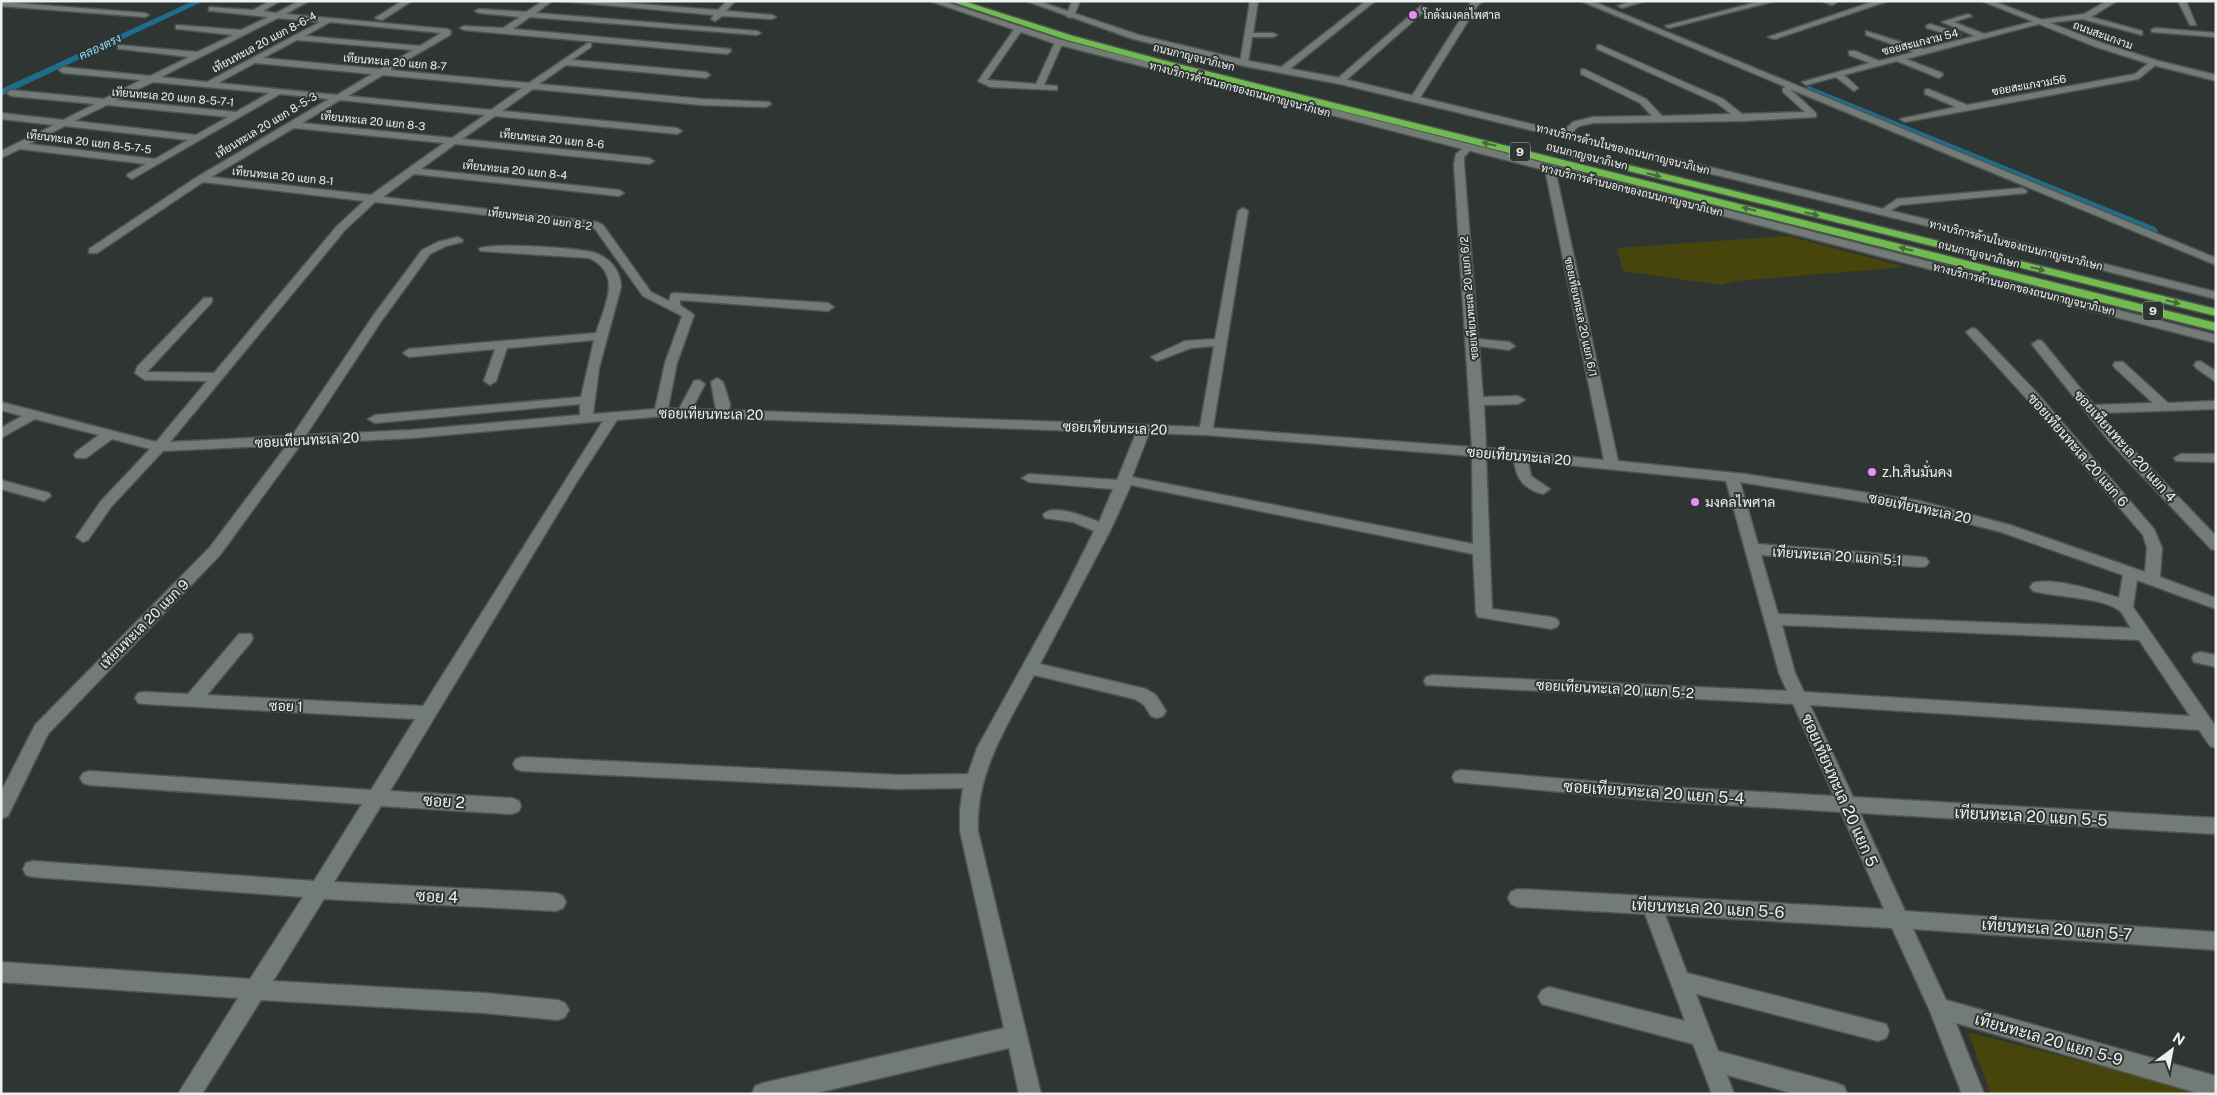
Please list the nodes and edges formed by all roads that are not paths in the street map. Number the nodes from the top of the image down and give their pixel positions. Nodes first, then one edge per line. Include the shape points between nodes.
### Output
1 (226, 1) edge
2 (276, 1) edge
3 (305, 1) edge
4 (408, 1) edge
5 (548, 1) edge
6 (566, 1) edge
7 (731, 1) edge
8 (934, 1) edge
9 (954, 1) edge
10 (980, 1) edge
11 (1030, 1) edge
12 (1076, 1) edge
13 (1254, 1) edge
14 (1371, 1) edge
15 (1479, 1) edge
16 (1585, 1) edge
17 (1641, 1) edge
18 (1771, 1) edge
19 (1884, 1) edge
20 (1986, 1) edge
21 (2113, 1) edge
22 (2182, 1) edge
23 (1, 2) edge
24 (1622, 6) dead end
25 (1424, 8) dead end
26 (1738, 9) junction
27 (479, 11) dead end
28 (254, 13) junction
29 (720, 14) junction
30 (1752, 14) dead end
31 (145, 15) dead end
32 (279, 15) junction
33 (530, 15) junction
34 (1070, 16) junction
35 (1968, 16) dead end
36 (772, 17) dead end
37 (2084, 17) junction
38 (379, 18) dead end
39 (331, 19) junction
40 (2039, 22) junction
41 (1678, 23) junction
42 (2193, 23) dead end
43 (1669, 26) dead end
44 (1930, 26) dead end
45 (178, 27) dead end
46 (464, 28) dead end
47 (1018, 30) junction
48 (1696, 30) dead end
49 (2155, 30) dead end
50 (705, 31) junction
51 (505, 32) junction
52 (242, 33) junction
53 (756, 33) dead end
54 (1869, 33) dead end
55 (2139, 33) dead end
56 (1248, 35) junction
57 (1273, 35) dead end
58 (2216, 35) edge
59 (1983, 36) junction
60 (1772, 37) dead end
61 (296, 38) junction
62 (1970, 40) junction
63 (1059, 42) junction
64 (588, 45) dead end
65 (121, 47) dead end
66 (685, 47) junction
67 (1600, 47) dead end
68 (420, 48) junction
69 (1693, 50) dead end
70 (727, 51) dead end
71 (1923, 52) junction
72 (1852, 53) dead end
73 (198, 55) junction
74 (1900, 58) junction
75 (254, 60) junction
76 (566, 62) junction
77 (1244, 63) junction
78 (1880, 64) junction
79 (2153, 64) junction
80 (63, 70) dead end
81 (1282, 70) junction
82 (379, 72) junction
83 (1584, 72) dead end
84 (1838, 74) junction
85 (706, 75) dead end
86 (1939, 75) dead end
87 (2216, 78) edge
88 (150, 79) junction
89 (1340, 81) junction
90 (1806, 82) dead end
91 (207, 85) junction
92 (534, 85) junction
93 (10, 87) dead end
94 (1039, 87) junction
95 (1054, 88) dead end
96 (1854, 88) dead end
97 (278, 92) junction
98 (1928, 92) dead end
99 (336, 98) junction
100 (1415, 99) junction
101 (105, 102) junction
102 (766, 104) dead end
103 (1967, 108) junction
104 (493, 113) junction
105 (238, 115) junction
106 (1, 116) edge
107 (1741, 118) junction
108 (1660, 119) junction
109 (1905, 120) dead end
110 (64, 123) junction
111 (292, 125) junction
112 (677, 131) dead end
113 (1564, 135) junction
114 (196, 138) junction
115 (453, 142) junction
116 (1, 144) edge
117 (1529, 144) dead end
118 (19, 146) junction
119 (1467, 148) junction
120 (1548, 148) dead end
121 (1, 155) edge
122 (649, 161) dead end
123 (156, 162) junction
124 (1550, 169) junction
125 (408, 171) junction
126 (132, 176) dead end
127 (205, 176) junction
128 (2022, 191) dead end
129 (619, 193) dead end
130 (372, 198) junction
131 (1243, 211) dead end
132 (1883, 212) junction
133 (1950, 228) junction
134 (458, 240) dead end
135 (485, 249) dead end
136 (93, 251) dead end
137 (2216, 262) edge
138 (2216, 289) edge
139 (2216, 296) edge
140 (208, 300) dead end
141 (2216, 301) edge
142 (674, 307) junction
143 (828, 307) dead end
144 (2216, 313) edge
145 (2216, 326) edge
146 (1972, 332) dead end
147 (601, 336) junction
148 (2216, 339) edge
149 (1220, 342) junction
150 (1473, 342) junction
151 (2038, 344) dead end
152 (502, 346) junction
153 (1509, 346) dead end
154 (409, 353) dead end
155 (1157, 358) dead end
156 (2119, 365) dead end
157 (2200, 365) dead end
158 (216, 377) junction
159 (2216, 378) edge
160 (490, 382) dead end
161 (717, 382) dead end
162 (699, 384) dead end
163 (586, 400) junction
164 (1518, 400) dead end
165 (1477, 402) junction
166 (2216, 405) edge
167 (1, 406) edge
168 (2165, 407) junction
169 (2090, 409) junction
170 (661, 412) junction
171 (684, 412) junction
172 (722, 413) junction
173 (34, 414) junction
174 (613, 416) junction
175 (586, 418) junction
176 (375, 419) dead end
177 (1144, 428) junction
178 (1206, 431) junction
179 (1, 434) edge
180 (108, 435) junction
181 (297, 441) junction
182 (159, 447) junction
183 (1480, 452) junction
184 (81, 455) dead end
185 (1520, 456) junction
186 (2181, 458) dead end
187 (2216, 458) edge
188 (1612, 465) junction
189 (1732, 477) junction
190 (1029, 478) dead end
191 (1125, 482) junction
192 (1, 484) edge
193 (1543, 488) dead end
194 (44, 496) dead end
195 (1050, 515) dead end
196 (1104, 529) junction
197 (83, 537) dead end
198 (2216, 545) edge
199 (1752, 549) junction
200 (1482, 551) junction
201 (1921, 562) dead end
202 (2131, 571) junction
203 (2152, 580) junction
204 (2038, 587) dead end
205 (2216, 604) edge
206 (2125, 608) junction
207 (1772, 619) junction
208 (1551, 623) dead end
209 (2143, 634) junction
210 (245, 638) dead end
211 (1029, 668) junction
212 (1432, 681) dead end
213 (144, 698) dead end
214 (1798, 698) junction
215 (193, 700) junction
216 (1157, 711) dead end
217 (428, 713) junction
218 (2203, 724) junction
219 (2216, 741) edge
220 (522, 764) dead end
221 (1462, 777) dead end
222 (89, 778) dead end
223 (973, 781) junction
224 (376, 796) junction
225 (1846, 805) junction
226 (512, 806) dead end
227 (1, 811) edge
228 (2216, 826) edge
229 (33, 870) dead end
230 (319, 890) junction
231 (1518, 898) dead end
232 (556, 902) dead end
233 (1650, 904) junction
234 (1898, 919) junction
235 (2216, 941) edge
236 (1, 972) edge
237 (1678, 980) junction
238 (254, 990) junction
239 (1549, 997) dead end
240 (1939, 1008) junction
241 (558, 1010) dead end
242 (1878, 1031) dead end
243 (1699, 1035) junction
244 (1016, 1036) junction
245 (1708, 1059) junction
246 (2216, 1087) edge
247 (189, 1094) edge
248 (763, 1094) edge
249 (1030, 1094) edge
250 (1723, 1094) edge
251 (1836, 1094) edge
252 (1973, 1094) edge

1 - 28 street via 212,9
2 - 28 street
3 - 32 street
4 - 38 street
5 - 33 street
6 - 29 street
7 - 29 street
8 - 47 street, ทางบริการด้านนอกของถนนกาญจนาภิเษก
145 -> 9 highway, ถนนกาญจนาภิเษก / 9 via 1159,62
10 - 117 highway, ถนนกาญจนาภิเษก / 9 via 1090,35
11 - 34 street, ทางบริการด้านในของถนนกาญจนาภิเษก
12 - 34 street
13 - 56 street
14 - 81 street
15 - 100 street via 1469,11
16 - 137 street
17 - 24 street
18 - 26 street
19 - 60 street
20 - 40 street, ถนนสะแกงาม
21 - 37 street
22 - 42 street
23 - 31 street
25 - 89 street
26 - 30 street
26 - 41 street
27 - 33 street
28 - 32 street
29 - 36 street
29 - 50 street
32 - 39 street
32 - 52 street
33 - 50 street
33 - 51 street
34 - 77 street, ทางบริการด้านในของถนนกาญจนาภิเษก via 1136,37
35 - 59 street via 1946,22
37 - 40 street, ซอยสะแกงาม 54
37 - 55 street
39 - 61 street, เทียนทะเล 20 แยก 8-6-4
39 - 68 street, เทียนทะเล 20 แยก 8-5-3 via 447,31
40 - 59 street, ซอยสะแกงาม 54
40 - 79 street, ถนนสะแกงาม
41 - 43 street
41 - 48 street
44 - 62 street
45 - 52 street
46 - 51 street
47 - 63 street, ทางบริการด้านนอกของถนนกาญจนาภิเษก
47 - 94 street via 982,82
49 - 58 street
50 - 53 street
50 - 66 street
51 - 66 street
52 - 73 street
54 - 71 street
56 - 57 street
56 - 77 street
59 - 62 street, ซอยสะแกงาม 54
61 - 68 street
61 - 75 street, เทียนทะเล 20 แยก 8-6-4
62 - 71 street, ซอยสะแกงาม 54
63 - 94 street
63 - 119 street, ทางบริการด้านนอกของถนนกาญจนาภิเษก
64 - 76 street
65 - 73 street
66 - 70 street
67 - 107 street via 1720,101
68 - 82 street, เทียนทะเล 20 แยก 8-5-3
69 - 107 street via 1779,86 1813,115
71 - 74 street, ซอยสะแกงาม 54
72 - 78 street
73 - 88 street
74 - 78 street, ซอยสะแกงาม 54
74 - 86 street
75 - 82 street, เทียนทะเล 20 แยก 8-7
75 - 91 street, เทียนทะเล 20 แยก 8-6-4
76 - 85 street
76 - 92 street
77 - 81 street, ทางบริการด้านในของถนนกาญจนาภิเษก
78 - 84 street, ซอยสะแกงาม 54
79 - 87 street, ถนนสะแกงาม
79 - 103 street, ซอยสะแกงาม56 via 2138,76
80 - 88 street
81 - 89 street, ทางบริการด้านในของถนนกาญจนาภิเษก
82 - 92 street, เทียนทะเล 20 แยก 8-7
82 - 99 street, เทียนทะเล 20 แยก 8-5-3
83 - 108 street via 1643,101
84 - 90 street, ซอยสะแกงาม 54
84 - 96 street
88 - 91 street
88 - 101 street
89 - 100 street, ทางบริการด้านในของถนนกาญจนาภิเษก
91 - 97 street
92 - 102 street, เทียนทะเล 20 แยก 8-7 via 702,102
92 - 104 street
93 - 101 street, เทียนทะเล 20 แยก 8-5-7-1
94 - 95 street
97 - 99 street
97 - 105 street
98 - 103 street
99 - 104 street
99 - 111 street, เทียนทะเล 20 แยก 8-5-3
100 - 113 street, ทางบริการด้านในของถนนกาญจนาภิเษก
101 - 105 street, เทียนทะเล 20 แยก 8-5-7-1
101 - 110 street
103 - 109 street, ซอยสะแกงาม56
104 - 112 street
104 - 115 street
105 - 114 street
106 - 110 street
107 - 108 street
108 - 113 street via 1594,120 1576,124
110 - 114 street
110 - 118 street
111 - 115 street, เทียนทะเล 20 แยก 8-3
111 - 127 street, เทียนทะเล 20 แยก 8-5-3
113 - 132 street, ทางบริการด้านในของถนนกาญจนาภิเษก
114 - 123 street
115 - 122 street, เทียนทะเล 20 แยก 8-6
115 - 125 street
116 - 118 street, เทียนทะเล 20 แยก 8-5-7-5
118 - 121 street
118 - 123 street, เทียนทะเล 20 แยก 8-5-7-5
119 - 124 street, ทางบริการด้านนอกของถนนกาญจนาภิเษก
119 - 150 street, ซอยเทียนทะเล 20 แยก 6/2 via 1459,156 1458,182
120 -> 144 highway, ถนนกาญจนาภิเษก / 9
123 - 126 street
124 - 148 street, ทางบริการด้านนอกของถนนกาญจนาภิเษก
124 - 188 street, ซอยเทียนทะเล 20 แยก 6/1
125 - 129 street, เทียนทะเล 20 แยก 8-4
125 - 130 street
127 - 130 street, เทียนทะเล 20 แยก 8-1
127 - 136 street, เทียนทะเล 20 แยก 8-5-3
128 - 132 street via 1897,202
130 - 142 street, เทียนทะเล 20 แยก 8-2 via 593,224 647,294
130 - 158 street via 341,228
131 - 149 street
132 - 133 street, ทางบริการด้านในของถนนกาญจนาภิเษก
133 - 138 street
133 - 139 street, ทางบริการด้านในของถนนกาญจนาภิเษก
133 - 141 street
134 - 181 street, เทียนทะเล 20 แยก 9 via 426,252
135 - 147 street via 543,250 591,255 601,260 616,279
140 - 158 street via 145,364 141,373 145,376
142 - 143 street via 675,296
142 - 170 street via 688,315 671,363
146 - 203 street, ซอยเทียนทะเล 20 แยก 6 via 2032,396 2149,532 2154,546
147 - 152 street
147 - 163 street
149 - 155 street via 1189,344
149 - 178 street
150 - 153 street
150 - 165 street, ซอยเทียนทะเล 20 แยก 6/2
151 - 169 street, ซอยเทียนทะเล 20 แยก 4
152 - 154 street
152 - 160 street
156 - 168 street
157 - 159 street
158 - 182 street
161 - 172 street
162 - 171 street
163 - 175 street
163 - 176 street
164 - 165 street
165 - 183 street, ซอยเทียนทะเล 20 แยก 6/2
166 - 168 street
167 - 173 street, ซอยเทียนทะเล 20
168 - 169 street
169 - 198 street, ซอยเทียนทะเล 20 แยก 4
170 - 171 street, ซอยเทียนทะเล 20
170 - 174 street, ซอยเทียนทะเล 20
171 - 172 street, ซอยเทียนทะเล 20
172 - 177 street, ซอยเทียนทะเล 20
173 - 179 street
173 - 180 street, ซอยเทียนทะเล 20
174 - 175 street, ซอยเทียนทะเล 20
174 - 217 street
175 - 181 street, ซอยเทียนทะเล 20
177 - 178 street, ซอยเทียนทะเล 20
177 - 191 street
178 - 183 street, ซอยเทียนทะเล 20
180 - 182 street, ซอยเทียนทะเล 20
180 - 184 street
181 - 182 street, ซอยเทียนทะเล 20
181 - 227 street, เทียนทะเล 20 แยก 9 via 215,551 41,730
182 - 197 street via 106,504
183 - 185 street, ซอยเทียนทะเล 20
183 - 200 street, ซอยเทียนทะเล 20 แยก 6/2
185 - 188 street, ซอยเทียนทะเล 20
185 - 193 street via 1527,482
186 - 187 street
188 - 189 street, ซอยเทียนทะเล 20
189 - 199 street, ซอยเทียนทะเล 20 แยก 5
189 - 202 street, ซอยเทียนทะเล 20 via 1920,506 2005,528
190 - 191 street
191 - 196 street
191 - 200 street
192 - 194 street
195 - 196 street via 1075,518
196 - 211 street
199 - 201 street, เทียนทะเล 20 แยก 5-1
199 - 207 street, ซอยเทียนทะเล 20 แยก 5
200 - 208 street, ซอยเทียนทะเล 20 แยก 6/2 via 1484,614
202 - 203 street, ซอยเทียนทะเล 20
202 - 206 street
203 - 205 street, ซอยเทียนทะเล 20
204 - 206 street via 2098,597
206 - 209 street
207 - 209 street
207 - 214 street, ซอยเทียนทะเล 20 แยก 5 via 1787,673
209 - 218 street
210 - 215 street
211 - 216 street via 1140,694 1150,700
211 - 223 street via 986,748
212 - 214 street, ซอยเทียนทะเล 20 แยก 5-2
213 - 215 street, ซอย 1
214 - 218 street, ซอยเทียนทะเล 20 แยก 5-2
214 - 225 street, ซอยเทียนทะเล 20 แยก 5
215 - 217 street, ซอย 1
217 - 224 street
218 - 219 street
220 - 223 street via 831,779
221 - 225 street, ซอยเทียนทะเล 20 แยก 5-4
222 - 224 street, ซอย 2
223 - 244 street via 969,831
224 - 226 street, ซอย 2
224 - 230 street
225 - 228 street, เทียนทะเล 20 แยก 5-5
225 - 234 street, ซอยเทียนทะเล 20 แยก 5
229 - 230 street, ซอย 4
230 - 232 street, ซอย 4
230 - 238 street
231 - 233 street, เทียนทะเล 20 แยก 5-6
233 - 234 street, เทียนทะเล 20 แยก 5-6
233 - 237 street
234 - 235 street, เทียนทะเล 20 แยก 5-7
234 - 240 street, ซอยเทียนทะเล 20 แยก 5
236 - 238 street
237 - 242 street
237 - 243 street
238 - 241 street via 485,1002
238 - 247 street
239 - 243 street
240 - 246 street, เทียนทะเล 20 แยก 5-9
240 - 252 street, ซอยเทียนทะเล 20 แยก 5
243 - 245 street
244 - 248 street
244 - 249 street
245 - 250 street
245 - 251 street

